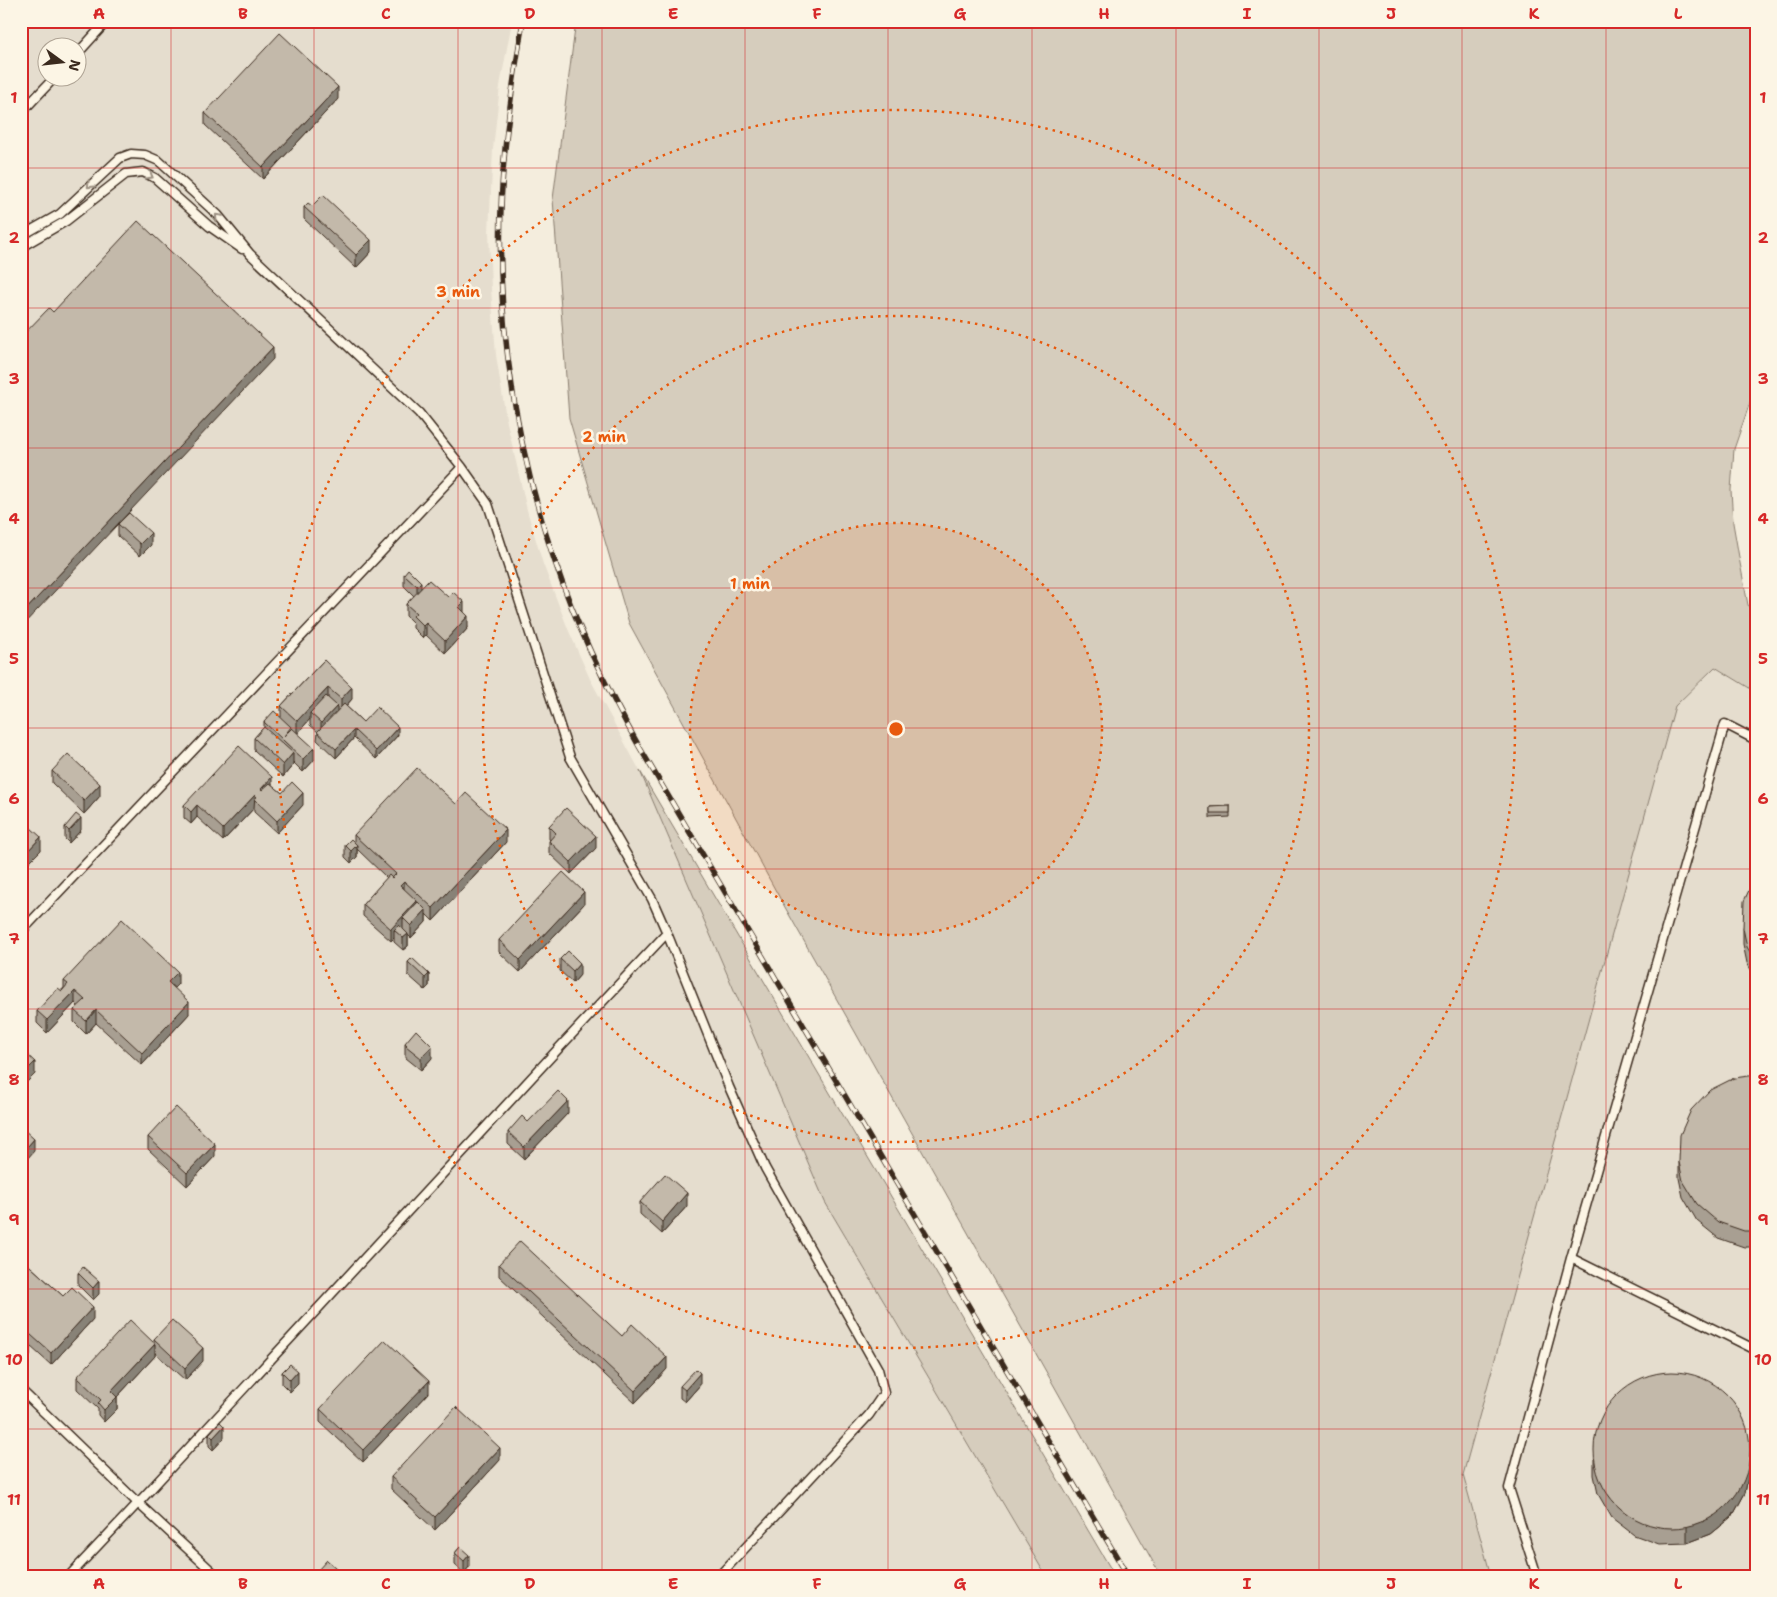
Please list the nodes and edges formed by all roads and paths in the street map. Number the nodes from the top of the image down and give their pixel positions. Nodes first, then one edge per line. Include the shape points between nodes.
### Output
1 (107, 21) edge
2 (88, 42) edge
3 (45, 88) edge
4 (21, 113) edge
5 (21, 236) edge
6 (21, 247) edge
7 (250, 254) junction
8 (462, 468) junction
9 (1756, 740) edge
10 (21, 932) edge
11 (667, 933) junction
12 (1571, 1258) junction
13 (1756, 1350) edge
14 (21, 1390) edge
15 (138, 1503) junction
16 (69, 1576) edge
17 (217, 1576) edge
18 (719, 1576) edge
19 (1537, 1576) edge

1 - 2 lane
3 - 4 lane
7 -> 5 lane via 218,215 159,161 145,155 132,154 120,158 60,214
6 -> 7 lane via 66,221 126,174 143,172 155,178 209,226
7 - 8 lane via 419,413
8 - 10 lane
8 - 11 lane via 488,504 570,757 652,899
9 - 12 lane via 1726,724
11 - 15 lane
11 - 18 lane via 765,1168 878,1369 884,1393 869,1415
12 - 13 lane
12 - 19 lane via 1509,1488
14 - 15 lane
15 - 16 lane
15 - 17 lane

